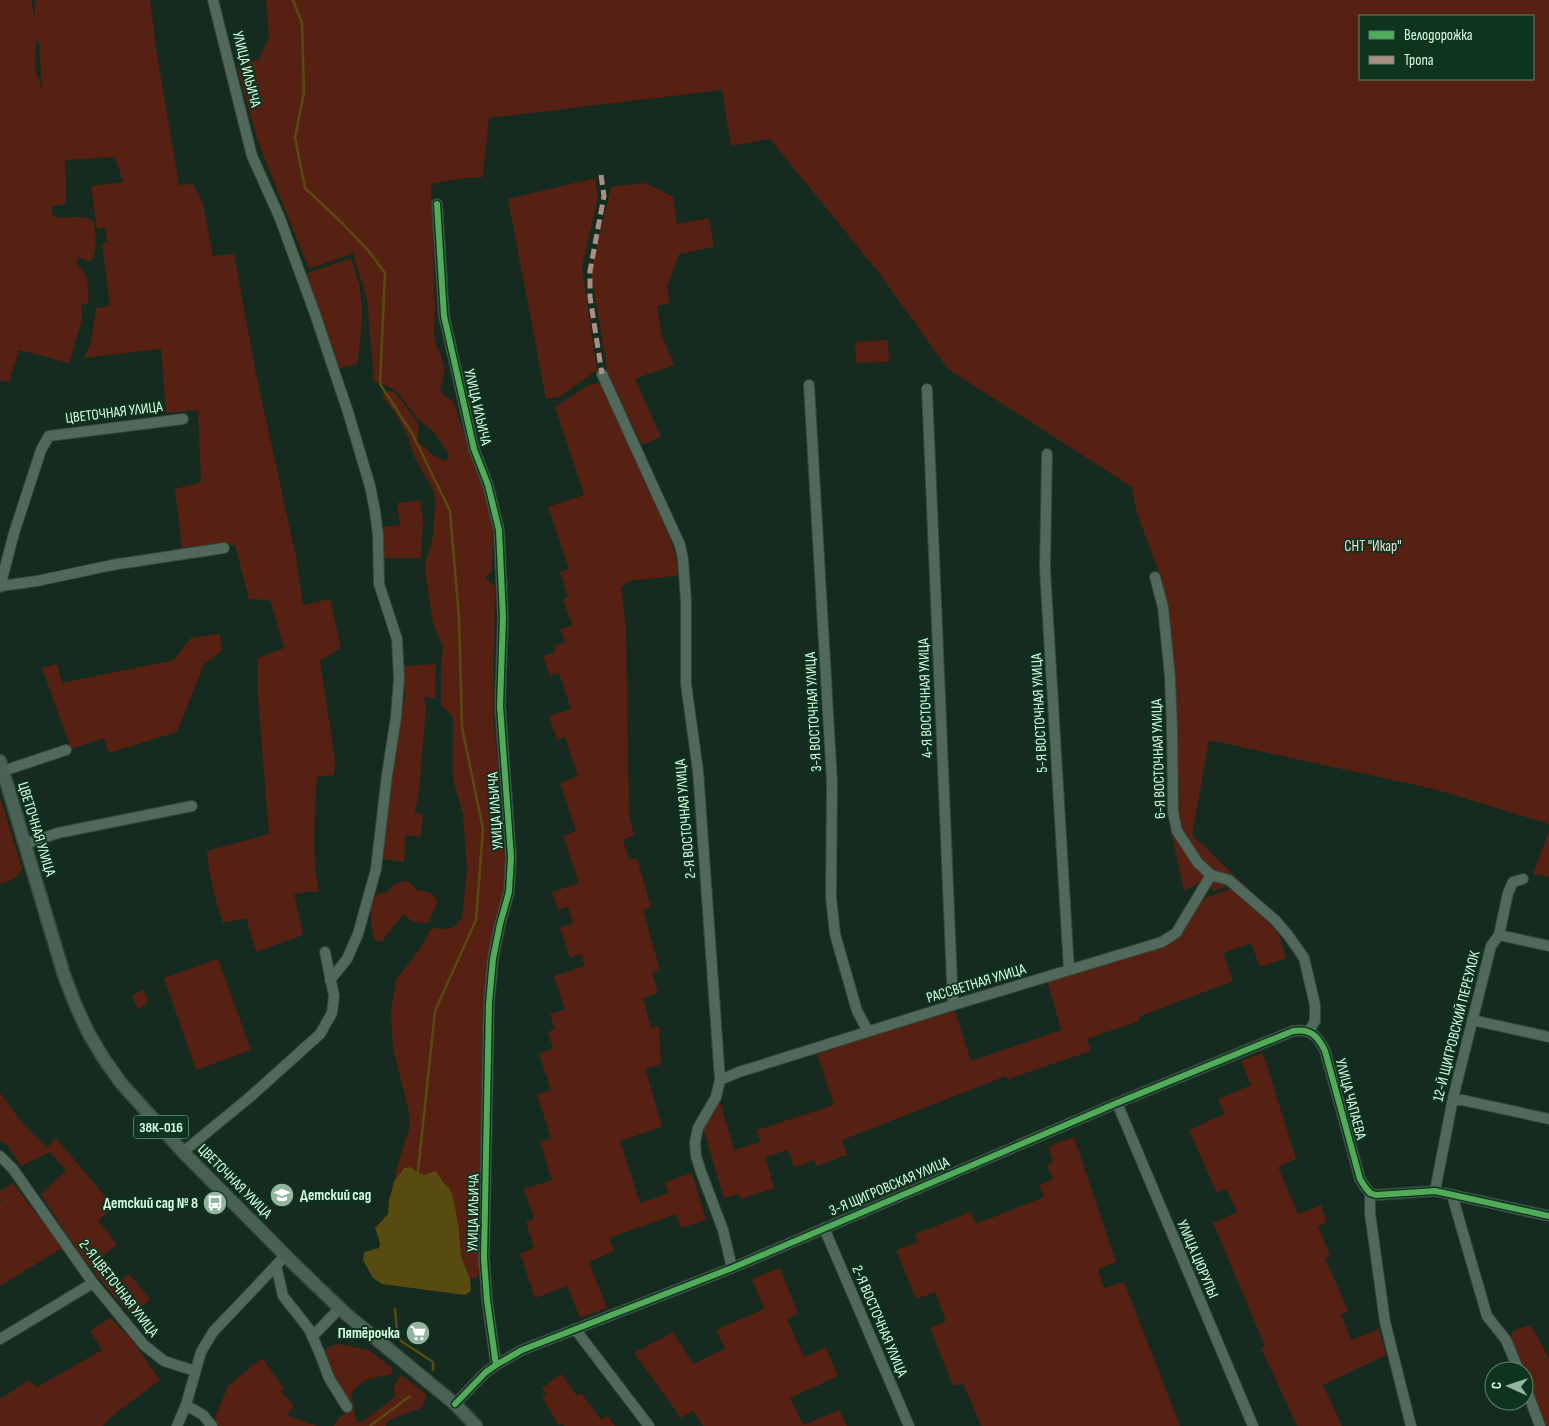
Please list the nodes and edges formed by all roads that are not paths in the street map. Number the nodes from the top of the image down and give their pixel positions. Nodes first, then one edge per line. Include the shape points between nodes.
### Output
1 (213, 0) edge
2 (436, 204) dead end
3 (602, 374) dead end
4 (809, 385) dead end
5 (927, 389) dead end
6 (183, 419) dead end
7 (1047, 454) dead end
8 (224, 548) dead end
9 (1155, 577) dead end
10 (0, 586) edge
11 (66, 750) dead end
12 (2, 766) edge
13 (192, 806) dead end
14 (25, 844) junction
15 (1211, 875) junction
16 (1523, 879) dead end
17 (1499, 935) junction
18 (1549, 946) edge
19 (325, 952) dead end
20 (1069, 970) junction
21 (330, 980) junction
22 (953, 1005) junction
23 (1472, 1020) junction
24 (868, 1031) junction
25 (1309, 1031) junction
26 (1549, 1036) edge
27 (720, 1080) junction
28 (1453, 1098) junction
29 (1117, 1103) junction
30 (1549, 1119) edge
31 (183, 1152) junction
32 (0, 1156) edge
33 (1435, 1191) junction
34 (1370, 1192) junction
35 (1452, 1195) junction
36 (1549, 1216) edge
37 (824, 1228) junction
38 (286, 1255) junction
39 (276, 1265) junction
40 (732, 1268) junction
41 (93, 1283) junction
42 (340, 1308) junction
43 (575, 1329) junction
44 (312, 1337) junction
45 (0, 1340) edge
46 (1515, 1361) edge
47 (496, 1365) junction
48 (195, 1371) junction
49 (455, 1404) junction
50 (186, 1405) junction
51 (348, 1407) dead end
52 (1534, 1410) edge
53 (177, 1426) edge
54 (212, 1426) edge
55 (476, 1426) edge
56 (649, 1426) edge
57 (909, 1426) edge
58 (1252, 1426) edge
59 (1411, 1426) edge
60 (1540, 1426) edge

1 - 21 street, УЛИЦА ИЛЬИЧА via 252,156 279,216 315,314 356,440 375,511 379,584 397,639 399,679 396,717 378,857 358,934 347,959
2 - 47 street, УЛИЦА ИЛЬИЧА via 444,316 474,450 488,485 499,530 503,617 500,706 510,857 509,892 493,959 489,1003 484,1258 486,1300
3 - 27 street, 2-Я ВОСТОЧНАЯ УЛИЦА via 680,544 683,559 686,684 698,771
4 - 24 street, 3-Я ВОСТОЧНАЯ УЛИЦА via 832,782 831,897 835,934 857,1011
5 - 22 street, 4-Я ВОСТОЧНАЯ УЛИЦА
6 - 10 street, ЦВЕТОЧНАЯ УЛИЦА via 49,436 14,533
7 - 20 street, 5-Я ВОСТОЧНАЯ УЛИЦА via 1045,569
8 - 10 street
9 - 15 street, 6-Я ВОСТОЧНАЯ УЛИЦА via 1170,677 1173,812 1177,832 1198,863
11 - 12 street
12 - 14 main road, ЦВЕТОЧНАЯ УЛИЦА / 38К-016
13 - 14 street via 58,833
14 - 31 main road, ЦВЕТОЧНАЯ УЛИЦА / 38К-016 via 64,975 89,1034 121,1083
15 - 20 street, РАССВЕТНАЯ УЛИЦА via 1176,933 1162,942
15 - 25 street, 6-Я ВОСТОЧНАЯ УЛИЦА via 1229,880 1275,920 1304,958 1315,1006 1315,1021
16 - 17 street, 12-Й ЩИГРОВСКИЙ ПЕРЕУЛОК via 1513,882 1508,893
17 - 18 street
17 - 23 street, 12-Й ЩИГРОВСКИЙ ПЕРЕУЛОК via 1491,946
19 - 21 street
20 - 22 street, РАССВЕТНАЯ УЛИЦА
21 - 31 street via 334,996 332,1013 320,1034
22 - 24 street, РАССВЕТНАЯ УЛИЦА
23 - 26 street
23 - 28 street, 12-Й ЩИГРОВСКИЙ ПЕРЕУЛОК
24 - 27 street, РАССВЕТНАЯ УЛИЦА
25 - 29 street, 3-Я ЩИГРОВСКАЯ УЛИЦА via 1293,1031
25 - 34 street, УЛИЦА ЧАПАЕВА via 1318,1038 1325,1051 1360,1179
27 - 40 street, 2-Я ВОСТОЧНАЯ УЛИЦА via 716,1097 698,1128 695,1142 696,1156 723,1230
28 - 30 street
28 - 33 street, 12-Й ЩИГРОВСКИЙ ПЕРЕУЛОК
29 - 37 street, 3-Я ЩИГРОВСКАЯ УЛИЦА
29 - 58 street, УЛИЦА ЦЮРУПЫ
31 - 38 main road, ЦВЕТОЧНАЯ УЛИЦА / 38К-016
32 - 41 street, 2-Я ЦВЕТОЧНАЯ УЛИЦА via 13,1169
33 - 34 street via 1387,1195
33 - 35 street
34 - 59 street, УЛИЦА ЧАПАЕВА via 1385,1322
35 - 36 street
35 - 46 street via 1487,1316 1506,1340
37 - 40 street, 3-Я ЩИГРОВСКАЯ УЛИЦА
37 - 57 street, 2-Я ВОСТОЧНАЯ УЛИЦА
38 - 39 street
38 - 42 main road, ЦВЕТОЧНАЯ УЛИЦА / 38К-016
39 - 44 street via 283,1296
39 - 48 street via 213,1332 201,1352
40 - 43 street, 3-Я ЩИГРОВСКАЯ УЛИЦА
41 - 45 street
41 - 48 street, 2-Я ЦВЕТОЧНАЯ УЛИЦА via 144,1346 164,1361
42 - 44 street
42 - 49 main road, ЦВЕТОЧНАЯ УЛИЦА / 38К-016
43 - 47 street, 3-Я ЩИГРОВСКАЯ УЛИЦА via 522,1350
43 - 56 street
44 - 51 street via 329,1378
47 - 49 street
48 - 50 street
49 - 55 main road
50 - 53 street
50 - 54 street via 203,1415
52 - 60 street

